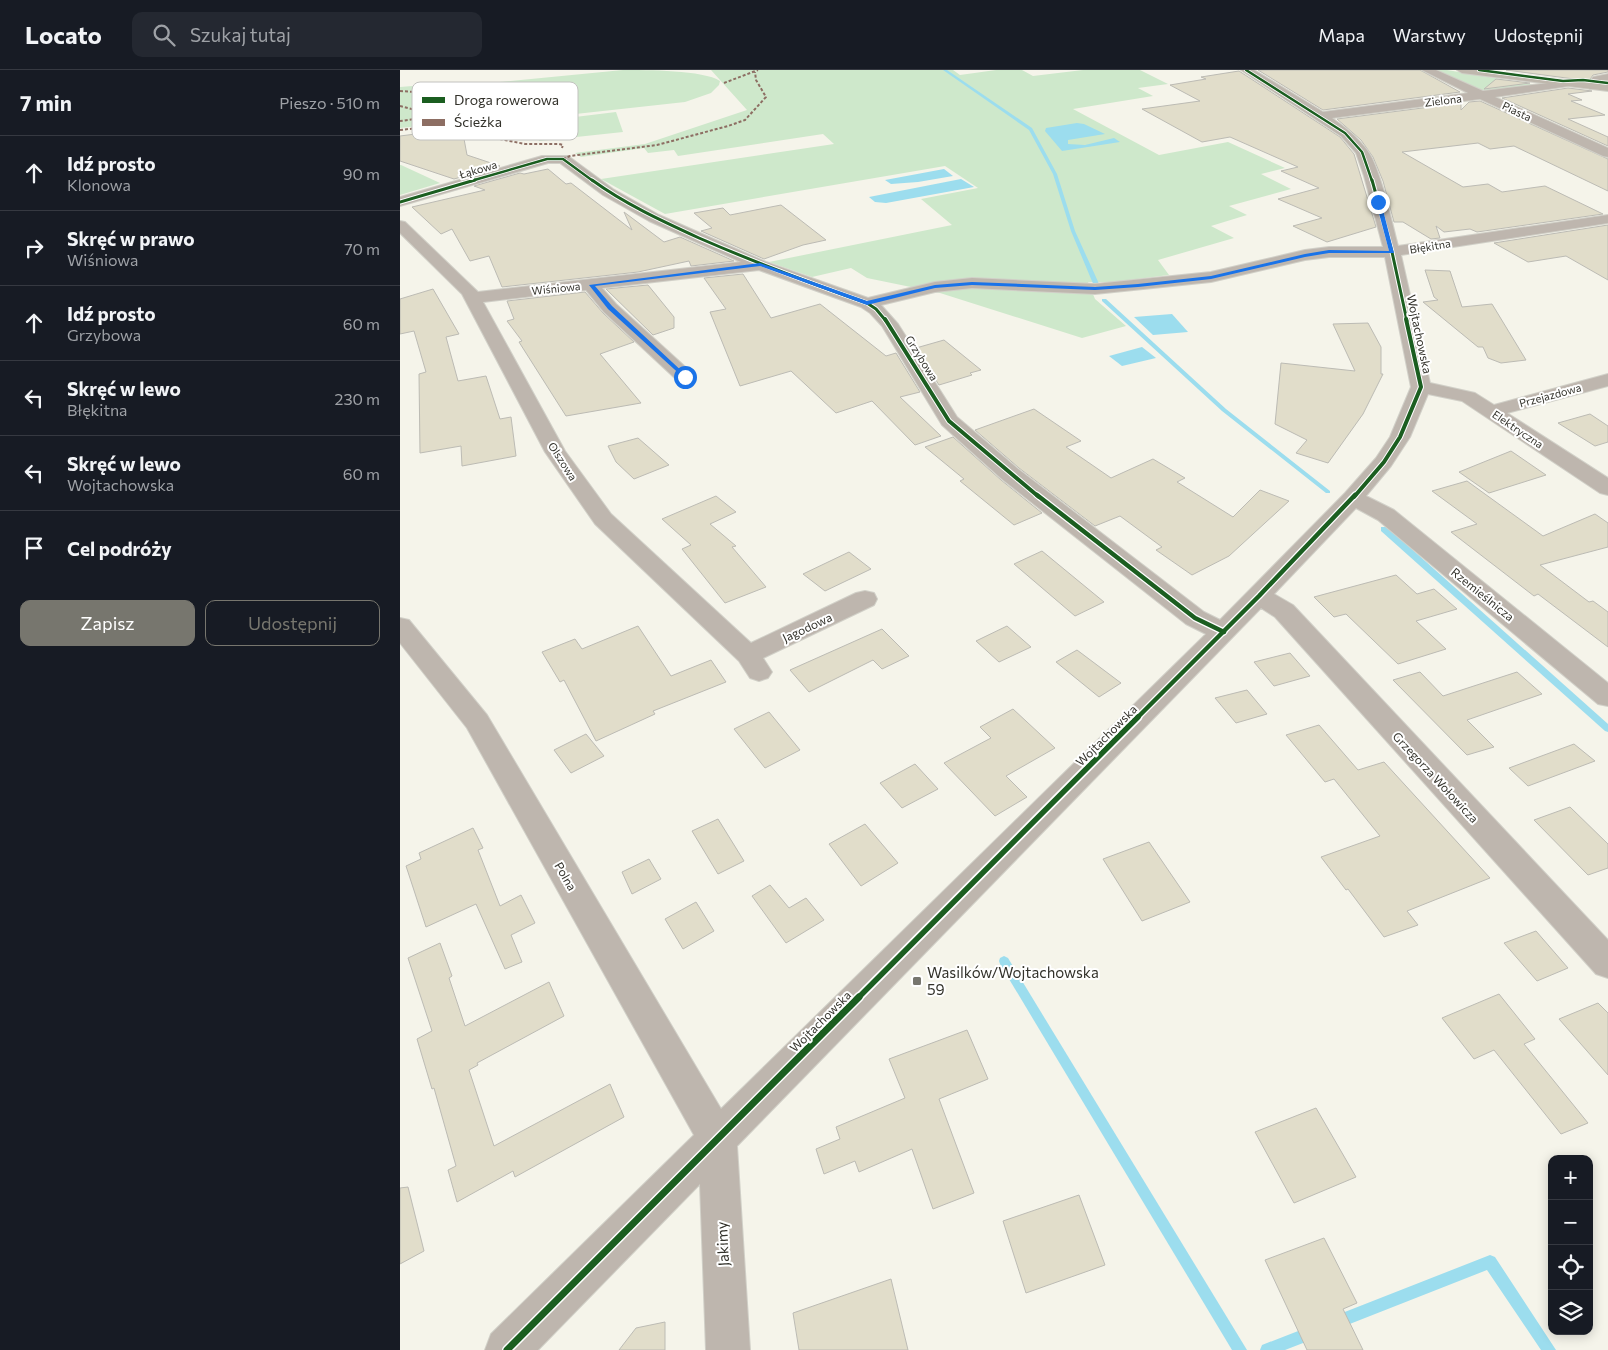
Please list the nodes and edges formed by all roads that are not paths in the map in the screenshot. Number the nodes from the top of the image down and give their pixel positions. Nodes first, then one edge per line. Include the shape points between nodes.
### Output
1 (1246, 70) edge
2 (1427, 70) edge
3 (1462, 70) edge
4 (1608, 77) edge
5 (1565, 84) junction
6 (1594, 87) junction
7 (1608, 88) edge
8 (1482, 95) junction
9 (1321, 116) junction
10 (1608, 153) edge
11 (400, 202) edge
12 (1608, 219) edge
13 (400, 225) edge
14 (1392, 252) junction
15 (760, 265) junction
16 (591, 285) junction
17 (472, 298) junction
18 (872, 306) junction
19 (685, 377) dead end
20 (1608, 380) edge
21 (1421, 386) junction
22 (1492, 411) junction
23 (1608, 488) edge
24 (1353, 498) junction
25 (1259, 596) junction
26 (866, 599) dead end
27 (400, 626) edge
28 (1224, 632) junction
29 (753, 664) joint
30 (1608, 697) edge
31 (1608, 963) edge
32 (717, 1138) junction
33 (507, 1350) edge
34 (728, 1350) edge

1 - 9 street, Wojtachowska
2 - 8 street, Piasta
3 - 5 main road
4 - 6 street via 1597,79
5 - 6 main road
5 - 8 street, Zielona
6 - 7 main road
8 - 9 street, Zielona
8 - 10 street, Piasta
9 - 14 street, Wojtachowska via 1345,133 1362,152 1372,176
11 - 15 street, Łąkowa via 547,159 563,159 608,192 654,218
12 - 14 street, Błękitna
13 - 17 street, Olszowa
14 - 18 street, Błękitna via 1305,255 1211,278 1110,288 948,285
14 - 21 street, Wojtachowska
15 - 16 street, Wiśniowa
15 - 18 street
16 - 17 street, Wiśniowa
16 - 19 street via 610,308
17 - 29 street, Olszowa via 556,452 603,519
18 - 28 street, Grzybowa via 889,324 949,421 1010,474 1195,618
20 - 22 street, Przejazdowa
21 - 22 street, Elektryczna via 1468,397
21 - 24 street, Wojtachowska via 1400,437 1384,462
22 - 23 street, Elektryczna
24 - 25 street, Wojtachowska
24 - 30 street, Rzemieślnicza via 1386,515
25 - 28 street, Wojtachowska
25 - 31 street, Grzegorza Wołowicza via 1284,611
26 - 29 street, Jagodowa
27 - 32 street, Polna via 477,722
28 - 32 street, Wojtachowska
32 - 33 street, Wojtachowska
32 - 34 street, Jakimy

